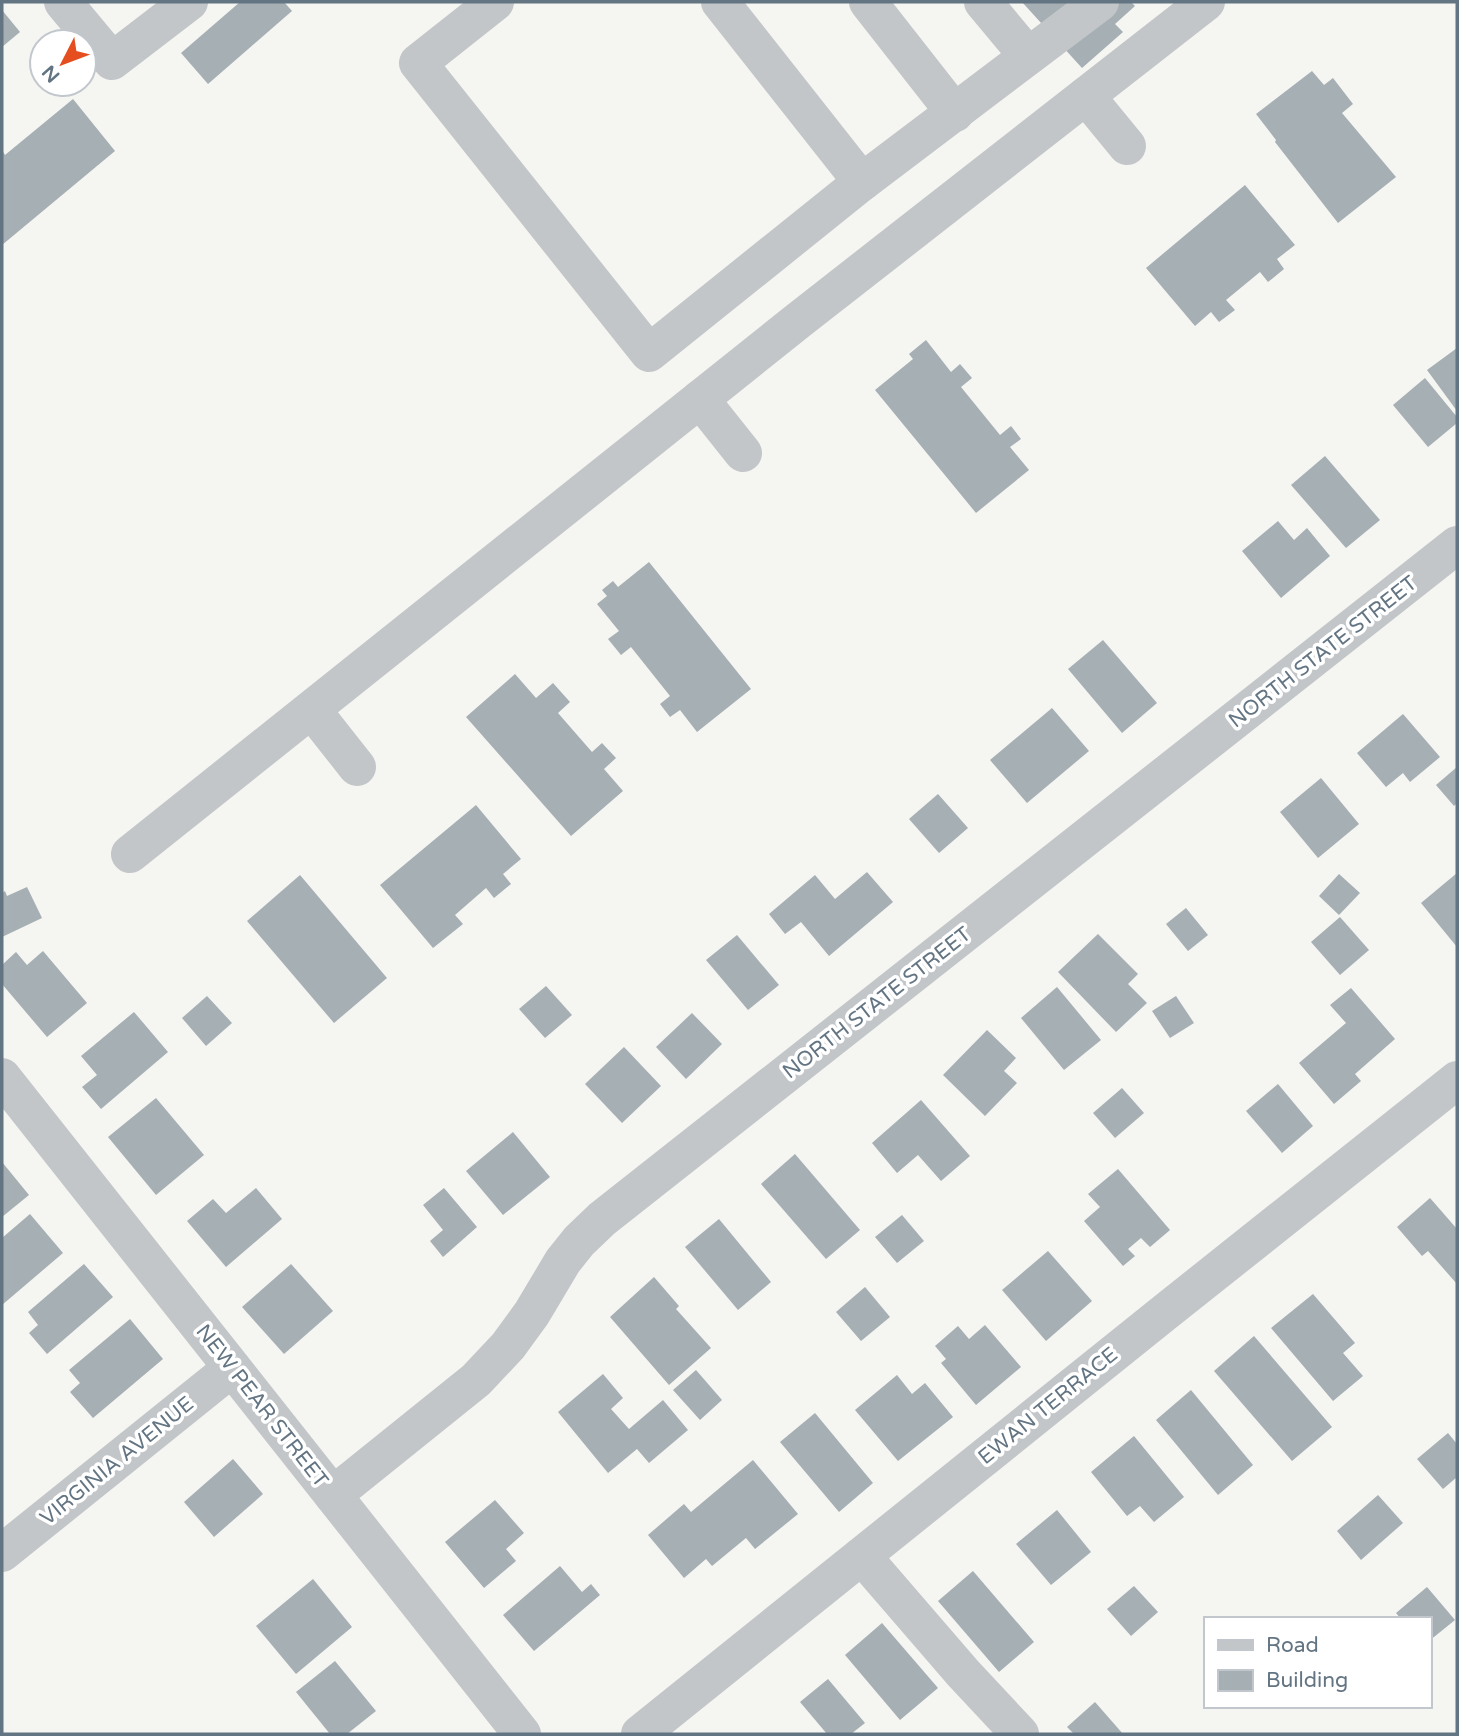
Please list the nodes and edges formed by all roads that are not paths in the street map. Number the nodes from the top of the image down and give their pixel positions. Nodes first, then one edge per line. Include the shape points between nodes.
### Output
1 (63, 2) edge
2 (190, 2) edge
3 (495, 2) edge
4 (720, 2) edge
5 (868, 2) edge
6 (983, 2) edge
7 (1100, 2) edge
8 (1206, 2) edge
9 (1028, 56) junction
10 (1086, 96) junction
11 (955, 113) junction
12 (1127, 146) dead end
13 (862, 182) junction
14 (700, 399) junction
15 (743, 453) dead end
16 (1457, 545) edge
17 (312, 710) junction
18 (357, 767) dead end
19 (130, 854) dead end
20 (2, 1077) edge
21 (1457, 1080) edge
22 (232, 1368) junction
23 (333, 1495) junction
24 (2, 1553) edge
25 (862, 1556) junction
26 (522, 1734) edge
27 (640, 1734) edge
28 (1020, 1734) edge

1 - 2 street via 112,61
3 - 13 street via 418,62 649,353
4 - 13 street
5 - 11 street
6 - 9 street
7 - 9 street
8 - 10 street
9 - 11 street
10 - 12 street
10 - 14 street
11 - 13 street
14 - 15 street
14 - 17 street
16 - 23 street, NORTH STATE STREET via 602,1219 579,1241 508,1346 476,1380
17 - 18 street
17 - 19 street
20 - 22 street, NEW PEAR STREET
21 - 25 street, EWAN TERRACE
22 - 23 street, NEW PEAR STREET
22 - 24 street, VIRGINIA AVENUE
23 - 26 street, NEW PEAR STREET
25 - 27 street, EWAN TERRACE
25 - 28 street

